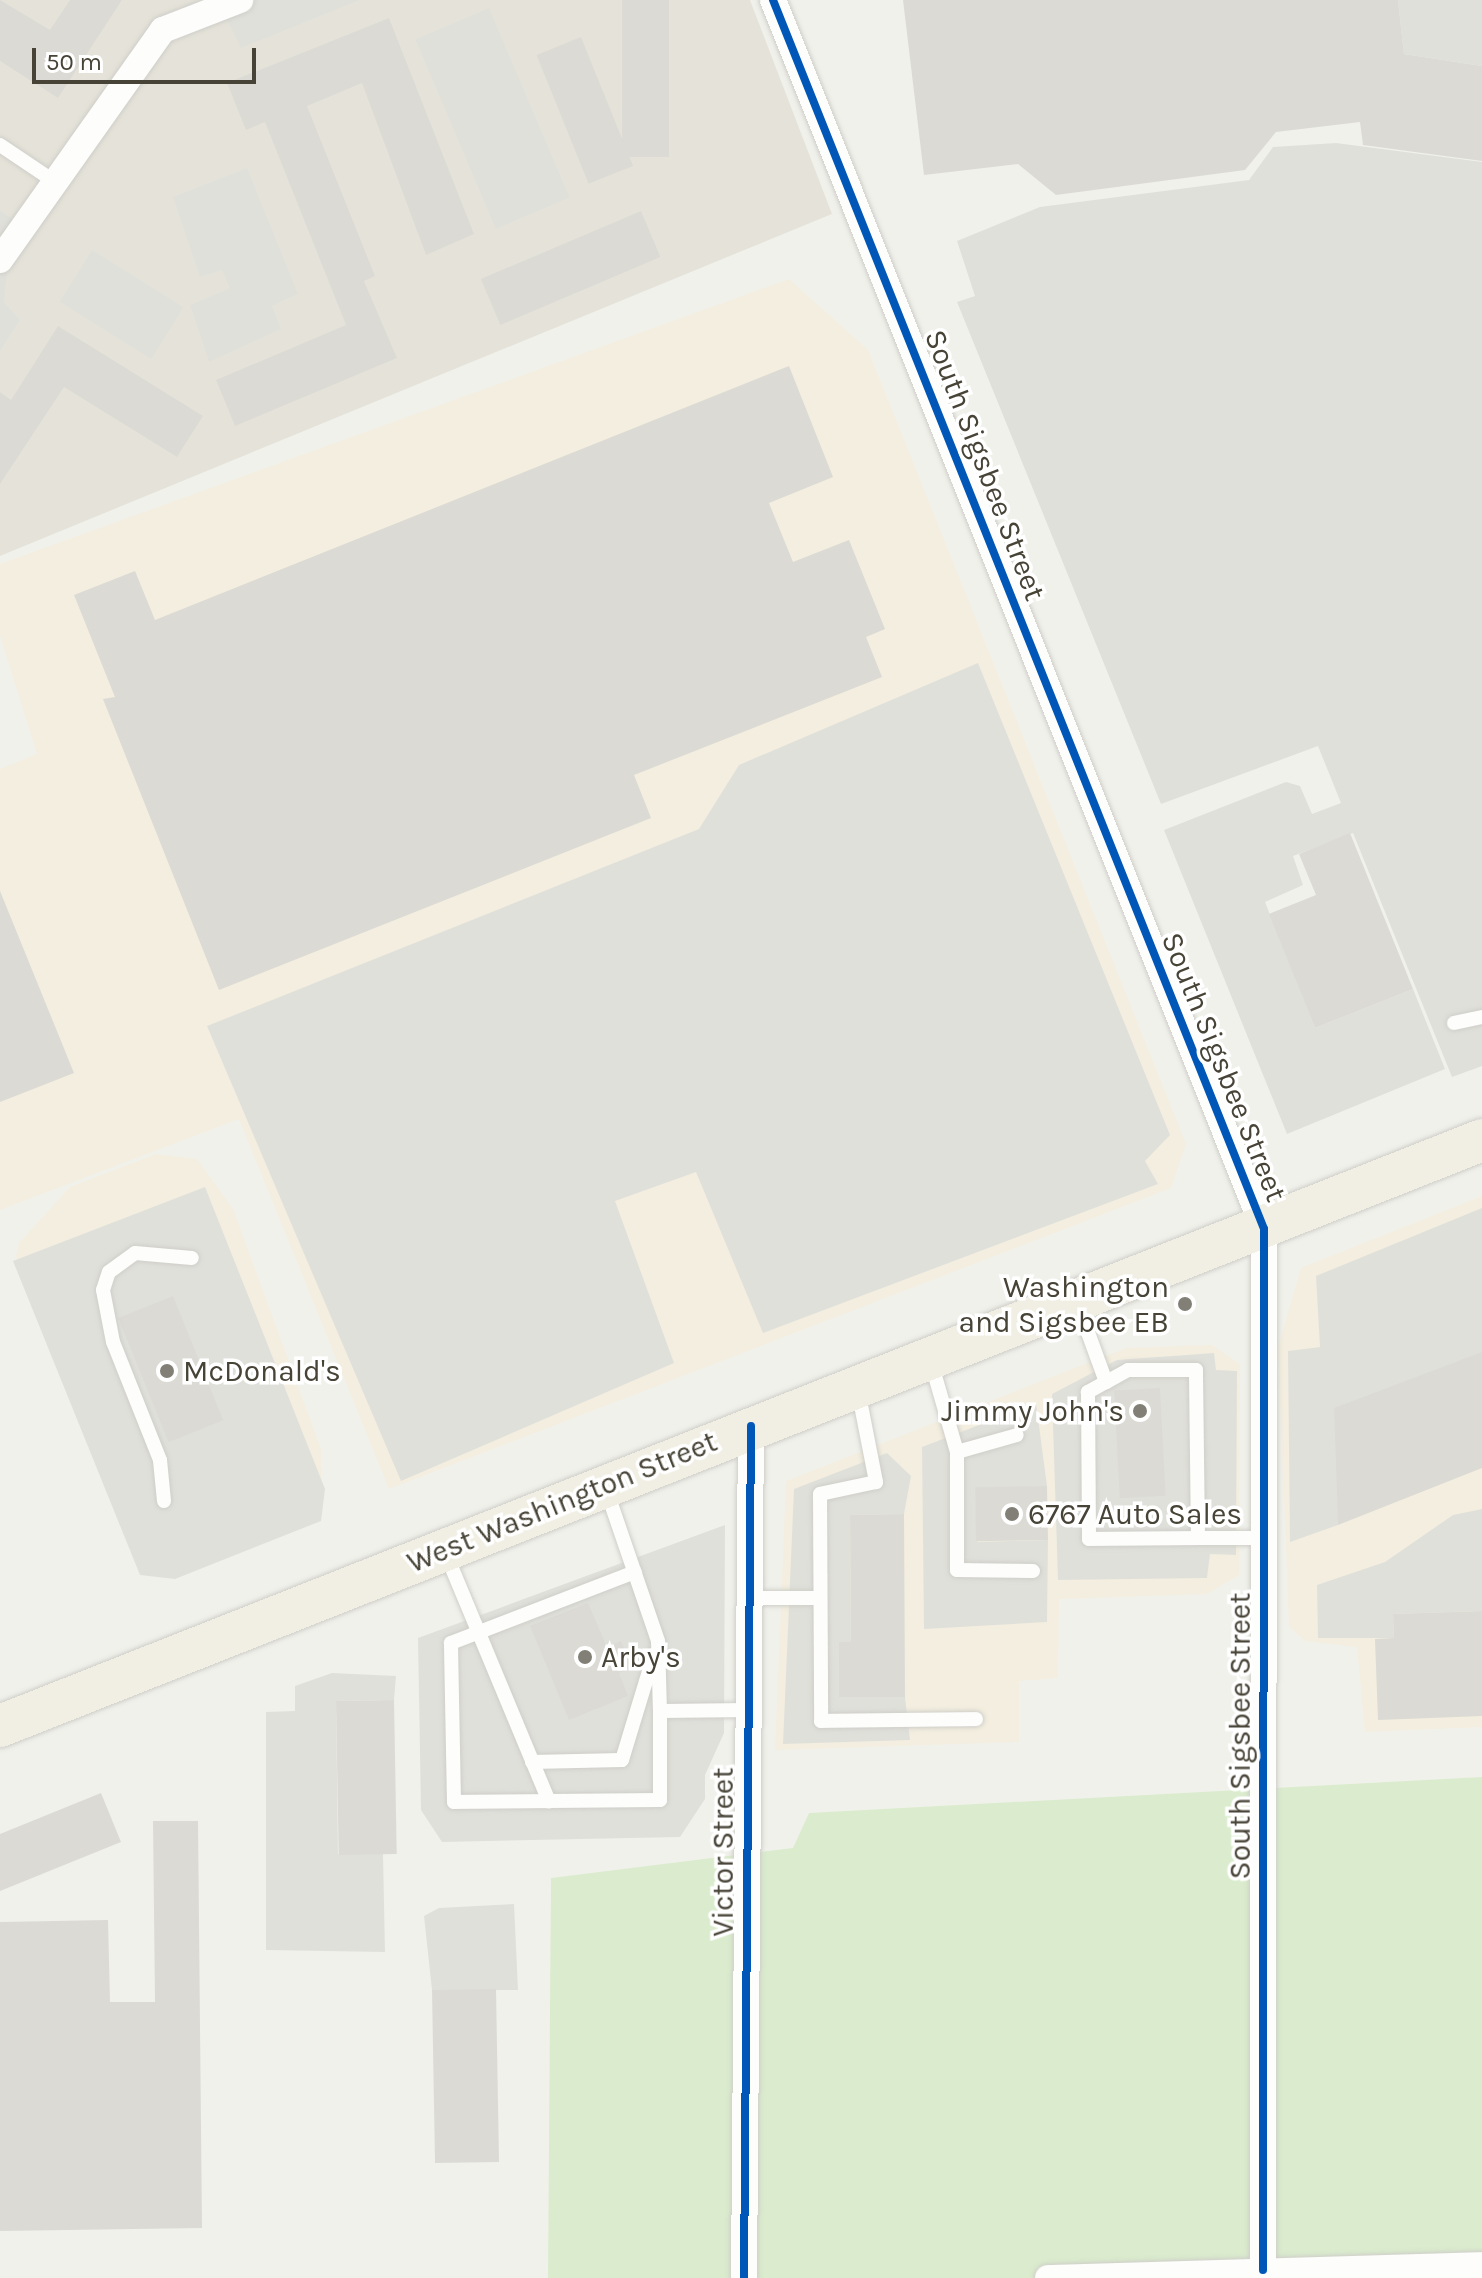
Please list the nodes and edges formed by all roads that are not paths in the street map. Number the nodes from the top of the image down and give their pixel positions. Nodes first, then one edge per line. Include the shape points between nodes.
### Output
1 (240, 0) edge
2 (773, 0) edge
3 (0, 145) edge
4 (55, 182) junction
5 (0, 260) edge
6 (1482, 1017) edge
7 (1454, 1023) dead end
8 (1482, 1140) edge
9 (1264, 1229) junction
10 (192, 1258) dead end
11 (1076, 1301) junction
12 (929, 1358) junction
13 (1106, 1382) junction
14 (857, 1386) junction
15 (751, 1426) junction
16 (1017, 1435) dead end
17 (957, 1452) junction
18 (605, 1485) junction
19 (164, 1501) dead end
20 (1198, 1538) junction
21 (1265, 1538) junction
22 (444, 1550) junction
23 (1033, 1571) dead end
24 (635, 1572) junction
25 (749, 1598) junction
26 (820, 1598) junction
27 (478, 1631) junction
28 (658, 1641) junction
29 (749, 1710) junction
30 (660, 1711) junction
31 (976, 1719) dead end
32 (0, 1726) edge
33 (532, 1762) junction
34 (549, 1801) junction
35 (1482, 2265) edge
36 (1271, 2273) edge
37 (744, 2278) edge
38 (1048, 2278) edge

1 - 4 street via 163,30
2 - 9 street, South Sigsbee Street
3 - 4 lane
4 - 5 street
6 - 7 lane
8 - 9 main road, West Washington Street
9 - 11 main road, West Washington Street
9 - 21 street, South Sigsbee Street
10 - 19 lane via 135,1253 109,1272 103,1290 113,1342 160,1460
11 - 12 main road, West Washington Street
11 - 13 lane
12 - 14 main road, West Washington Street
12 - 17 lane
13 - 20 lane via 1128,1370 1196,1370
13 - 20 lane via 1088,1392 1089,1539
14 - 15 main road, West Washington Street
14 - 26 lane via 876,1482 820,1494
15 - 18 main road, West Washington Street
15 - 25 street, Victor Street
16 - 17 lane
17 - 23 lane via 957,1570
18 - 22 main road, West Washington Street
18 - 24 lane
20 - 21 lane
21 - 36 street, South Sigsbee Street
22 - 27 lane
22 - 32 main road, West Washington Street
24 - 27 lane
24 - 28 lane
25 - 26 lane
25 - 29 street, Victor Street
26 - 31 lane via 821,1721
27 - 33 lane
27 - 34 lane via 451,1643 454,1802
28 - 30 lane
28 - 33 lane via 622,1760
29 - 30 lane
29 - 37 street, Victor Street
30 - 34 lane via 660,1800
33 - 34 lane
35 - 36 street
36 - 38 street

